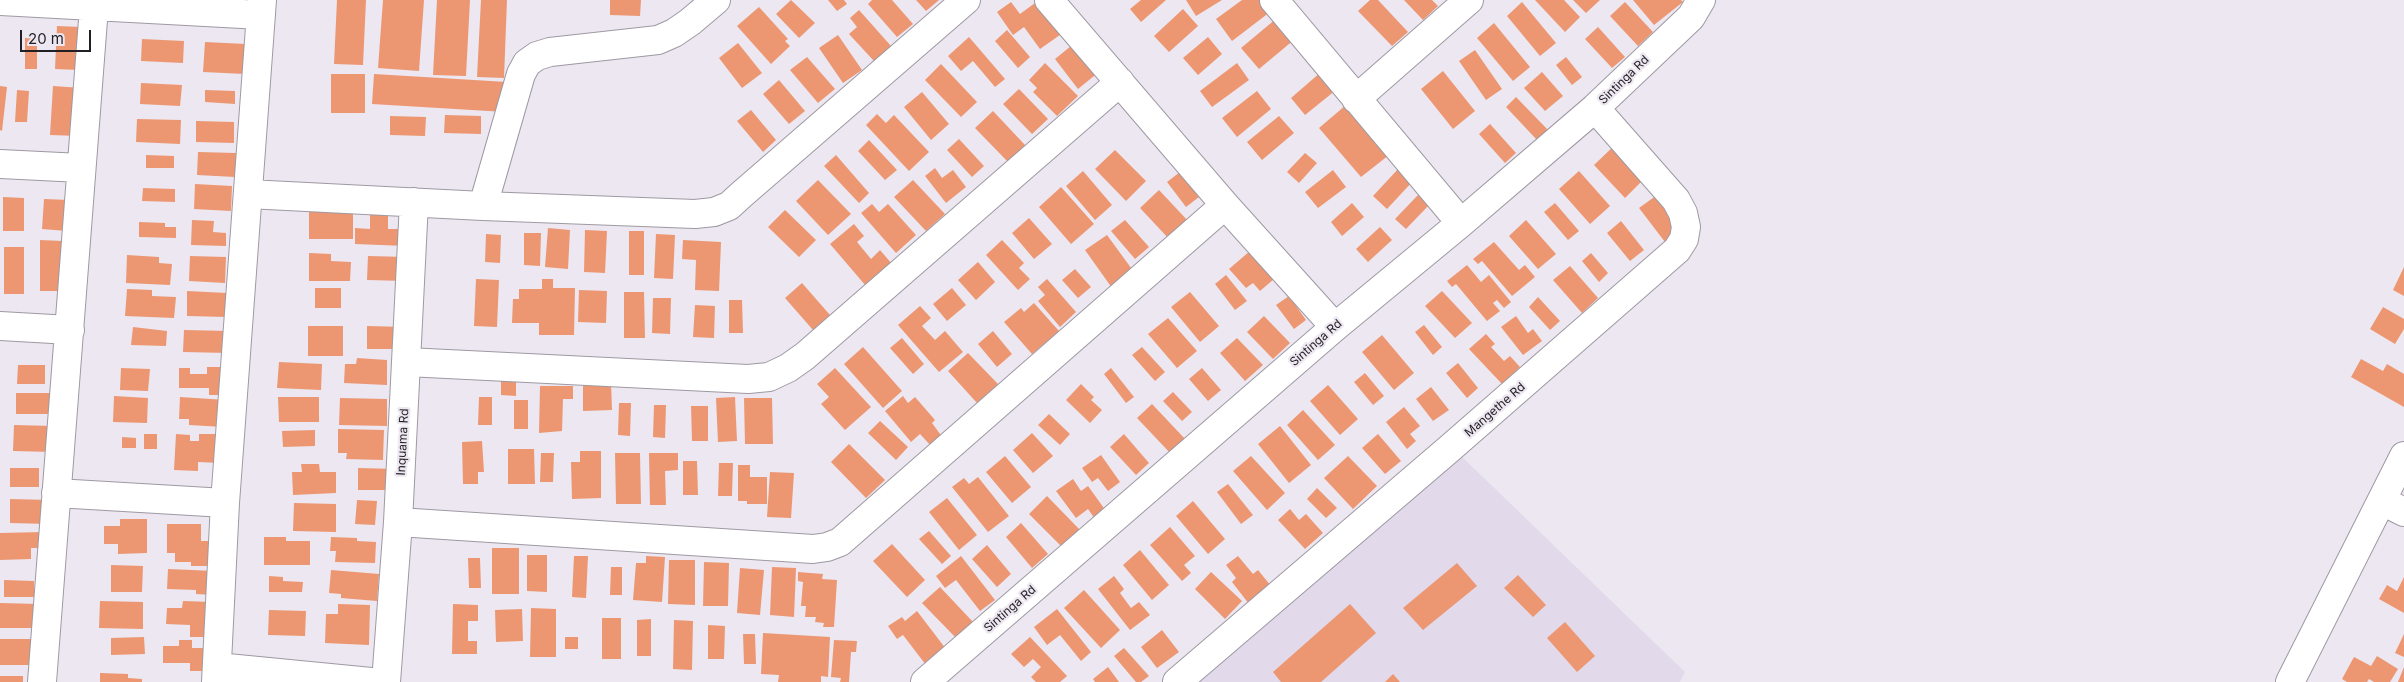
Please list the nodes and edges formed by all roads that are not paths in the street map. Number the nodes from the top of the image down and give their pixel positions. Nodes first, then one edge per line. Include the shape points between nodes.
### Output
1 (716, 0) edge
2 (966, 0) edge
3 (1049, 0) edge
4 (1274, 0) edge
5 (1469, 0) edge
6 (1702, 0) edge
7 (0, 1) edge
8 (94, 7) junction
9 (261, 8) edge
10 (1120, 82) junction
11 (1356, 99) junction
12 (1595, 108) junction
13 (0, 164) edge
14 (81, 168) junction
15 (248, 194) junction
16 (414, 202) junction
17 (1225, 205) junction
18 (483, 206) junction
19 (1461, 223) junction
20 (0, 326) edge
21 (1335, 327) junction
22 (70, 330) junction
23 (407, 362) junction
24 (2404, 456) edge
25 (56, 493) junction
26 (225, 503) junction
27 (2393, 506) edge
28 (398, 522) junction
29 (216, 674) edge
30 (42, 682) edge
31 (371, 682) edge
32 (386, 682) edge
33 (926, 682) edge
34 (1177, 682) edge
35 (2290, 682) edge

1 - 18 street via 674,34 658,40 550,52 527,63
2 - 18 street via 735,200 714,212
3 - 10 street
4 - 11 street
5 - 11 street
6 - 12 street, Sintinga Rd via 1690,16
7 - 8 street
8 - 9 street
8 - 14 street
9 - 15 street
10 - 17 street
10 - 23 street via 804,356 769,377 748,379
11 - 19 street
12 - 19 street, Sintinga Rd
12 - 34 street, Mangethe Rd via 1684,213 1684,239 1677,250
13 - 14 street
14 - 22 street
15 - 16 street
15 - 26 street
16 - 18 street
16 - 23 street, Inquama Rd
17 - 21 street
17 - 28 street via 840,542 827,547 813,549
19 - 21 street, Sintinga Rd
20 - 22 street
21 - 33 street, Sintinga Rd
22 - 25 street
23 - 28 street, Inquama Rd
24 - 27 street
25 - 26 street
25 - 30 street
26 - 29 street
27 - 35 street
28 - 32 street, Inquama Rd
29 - 31 street

